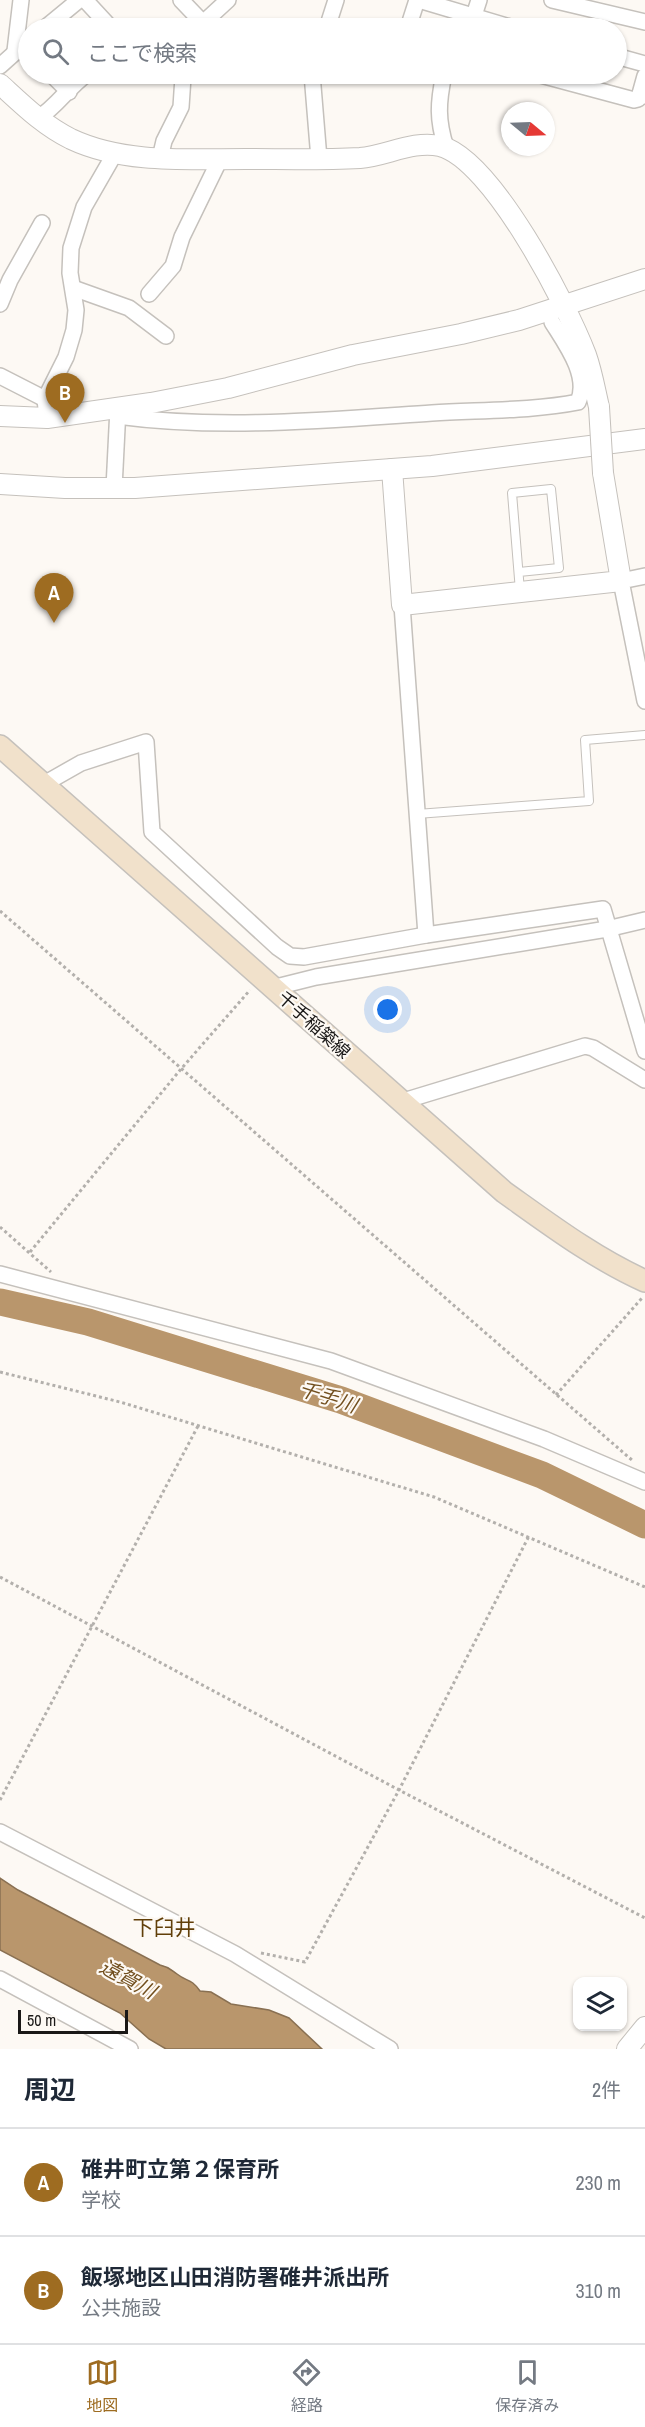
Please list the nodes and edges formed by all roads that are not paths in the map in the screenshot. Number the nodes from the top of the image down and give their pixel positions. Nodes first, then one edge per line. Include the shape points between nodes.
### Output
1 (21, 0) edge
2 (79, 0) edge
3 (85, 0) edge
4 (181, 0) edge
5 (228, 0) edge
6 (336, 0) edge
7 (418, 0) edge
8 (479, 0) edge
9 (552, 0) edge
10 (22, 18) edge
11 (60, 18) edge
12 (102, 18) edge
13 (198, 18) edge
14 (208, 18) edge
15 (330, 18) edge
16 (412, 18) edge
17 (459, 18) edge
18 (473, 18) edge
19 (645, 22) edge
20 (18, 51) edge
21 (627, 59) edge
22 (645, 64) edge
23 (0, 66) edge
24 (645, 76) edge
25 (0, 84) edge
26 (61, 84) edge
27 (75, 84) edge
28 (183, 84) edge
29 (313, 84) edge
30 (442, 84) edge
31 (574, 84) edge
32 (69, 92) junction
33 (643, 95) edge
34 (37, 119) junction
35 (446, 148) junction
36 (115, 153) junction
37 (160, 158) junction
38 (220, 159) junction
39 (318, 159) junction
40 (42, 223) dead end
41 (5, 277) edge
42 (645, 279) edge
43 (73, 288) junction
44 (148, 294) dead end
45 (0, 304) edge
46 (557, 314) junction
47 (166, 336) dead end
48 (0, 376) edge
49 (46, 408) junction
50 (117, 412) junction
51 (0, 416) edge
52 (645, 439) edge
53 (392, 469) junction
54 (0, 484) edge
55 (114, 488) junction
56 (519, 572) junction
57 (645, 576) edge
58 (621, 580) junction
59 (520, 592) junction
60 (402, 605) junction
61 (645, 701) edge
62 (645, 735) edge
63 (0, 746) edge
64 (44, 784) junction
65 (417, 814) junction
66 (645, 920) edge
67 (608, 929) junction
68 (426, 935) junction
69 (267, 982) junction
70 (645, 1051) edge
71 (645, 1080) edge
72 (400, 1102) junction
73 (0, 1274) edge
74 (645, 1281) edge
75 (642, 1475) edge
76 (0, 1832) edge
77 (0, 1979) edge
78 (645, 2027) edge
79 (130, 2049) edge
80 (390, 2049) edge
81 (627, 2049) edge

1 - 10 street
2 - 11 street
3 - 12 street
4 - 13 street
5 - 14 street
6 - 15 street
7 - 16 street
7 - 17 street
8 - 18 street
9 - 19 street
20 - 23 street
21 - 22 street
24 - 33 street
25 - 34 street
26 - 32 street
27 - 32 street
28 - 37 street via 181,107
29 - 39 street
30 - 35 street via 438,118
31 - 33 street via 634,100
32 - 34 street
34 - 36 street via 72,140
35 - 39 street via 430,145 372,157
35 - 46 street via 482,177 526,237 544,266
36 - 37 street
36 - 43 street via 77,225 71,248
37 - 38 street
38 - 39 street
38 - 44 street via 172,266
40 - 41 street
41 - 45 street
42 - 46 street
43 - 47 street via 129,308
43 - 49 street via 75,330
46 - 50 street via 353,355
46 - 50 street via 581,381 578,402 307,422 147,420
46 - 58 street, bridge via 585,353 599,407 603,472
48 - 49 street
49 - 50 street
49 - 51 street
50 - 55 street
52 - 53 street
53 - 55 street
53 - 60 street
54 - 55 street
56 - 56 lane via 512,493 551,489 559,568
56 - 59 lane
57 - 58 street
58 - 59 street
58 - 61 street
59 - 60 street
60 - 65 street
62 - 65 lane via 585,740 589,801
63 - 64 main road, 千手稲築線
64 - 68 street via 81,763 146,742 152,832 290,956 304,957
64 - 69 main road, 千手稲築線
65 - 68 street
66 - 67 street
67 - 68 street via 603,909
67 - 69 street
67 - 70 street
69 - 72 main road, 千手稲築線
71 - 72 street via 585,1046
72 - 74 main road, 千手稲築線 via 504,1192 573,1240
73 - 75 street via 331,1361
76 - 80 street via 234,1954
77 - 79 street
78 - 81 street

